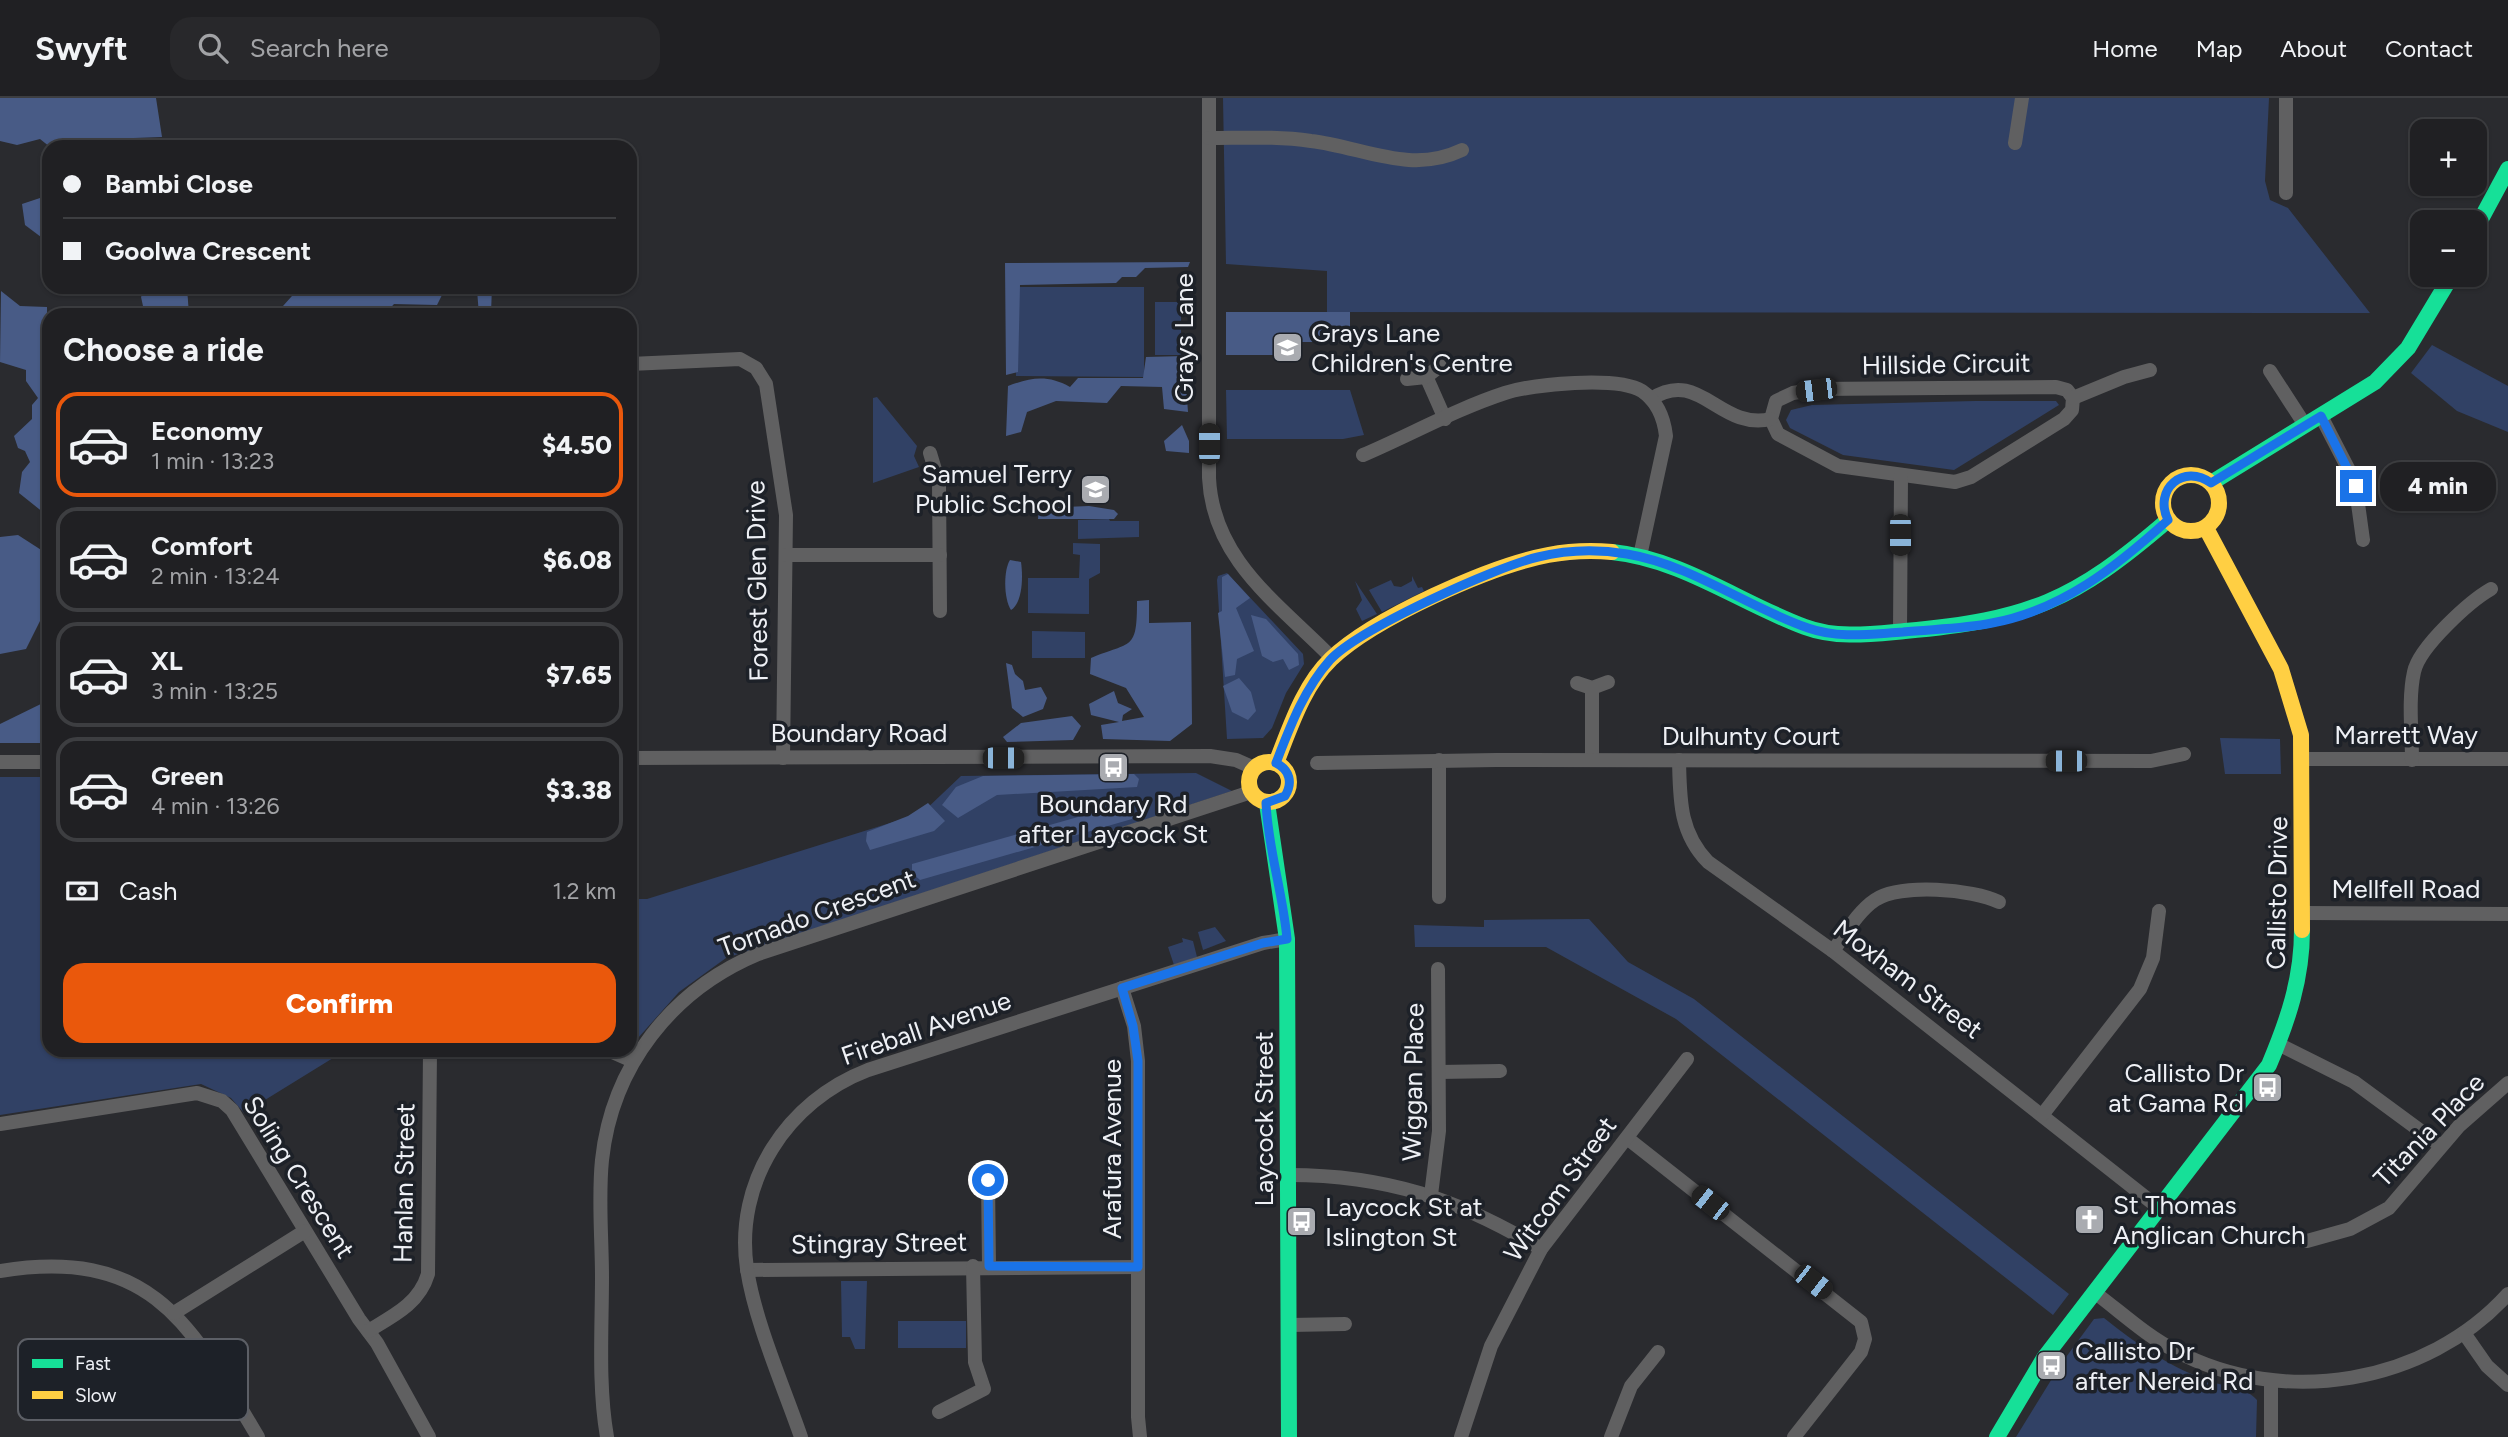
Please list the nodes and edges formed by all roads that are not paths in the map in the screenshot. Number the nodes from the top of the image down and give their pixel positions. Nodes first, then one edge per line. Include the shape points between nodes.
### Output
1 (1209, 98) edge
2 (2022, 98) edge
3 (2287, 98) edge
4 (1209, 138) junction
5 (2015, 143) dead end
6 (1462, 150) dead end
7 (2508, 169) edge
8 (2286, 193) dead end
9 (2486, 210) edge
10 (2445, 287) edge
11 (637, 365) edge
12 (1440, 366) dead end
13 (2150, 370) dead end
14 (2270, 371) dead end
15 (1426, 376) junction
16 (1407, 379) dead end
17 (2073, 398) junction
18 (1651, 399) junction
19 (2321, 416) junction
20 (1445, 419) junction
21 (1772, 419) junction
22 (2305, 425) junction
23 (929, 453) dead end
24 (1363, 456) dead end
25 (1901, 476) junction
26 (2211, 483) junction
27 (2168, 520) junction
28 (2206, 528) junction
29 (2363, 540) dead end
30 (786, 555) junction
31 (940, 555) junction
32 (1640, 556) junction
33 (2491, 589) dead end
34 (940, 611) dead end
35 (1899, 632) junction
36 (1332, 658) junction
37 (1608, 682) dead end
38 (1577, 683) dead end
39 (1592, 688) junction
40 (2184, 754) dead end
41 (637, 758) edge
42 (783, 758) junction
43 (2304, 759) junction
44 (2508, 759) edge
45 (1439, 760) junction
46 (1592, 760) junction
47 (1679, 760) junction
48 (2412, 760) junction
49 (0, 762) edge
50 (42, 762) edge
51 (1276, 763) junction
52 (1317, 763) dead end
53 (1254, 768) junction
54 (1251, 792) junction
55 (1266, 803) junction
56 (1440, 897) dead end
57 (1999, 902) dead end
58 (2159, 911) dead end
59 (2304, 913) junction
60 (2508, 914) edge
61 (1287, 939) junction
62 (1833, 951) junction
63 (1438, 969) dead end
64 (1122, 988) junction
65 (2280, 1045) junction
66 (637, 1056) edge
67 (430, 1057) edge
68 (624, 1057) edge
69 (636, 1057) edge
70 (1687, 1059) dead end
71 (633, 1061) junction
72 (1500, 1071) dead end
73 (1439, 1072) junction
74 (2508, 1083) edge
75 (2043, 1114) junction
76 (0, 1124) edge
77 (1627, 1138) junction
78 (2441, 1146) junction
79 (1289, 1175) junction
80 (988, 1180) dead end
81 (1431, 1195) junction
82 (2159, 1208) junction
83 (305, 1231) junction
84 (2307, 1241) dead end
85 (1541, 1249) junction
86 (973, 1266) junction
87 (989, 1266) junction
88 (1138, 1267) junction
89 (747, 1270) junction
90 (0, 1271) edge
91 (2094, 1292) junction
92 (2508, 1294) edge
93 (174, 1313) junction
94 (1345, 1324) dead end
95 (1290, 1325) junction
96 (368, 1331) junction
97 (2464, 1333) junction
98 (197, 1339) edge
99 (1658, 1352) dead end
100 (2271, 1381) junction
101 (2508, 1385) edge
102 (939, 1412) dead end
103 (248, 1420) edge
104 (258, 1437) edge
105 (429, 1437) edge
106 (607, 1437) edge
107 (801, 1437) edge
108 (1140, 1437) edge
109 (1290, 1437) edge
110 (1461, 1437) edge
111 (1611, 1437) edge
112 (1794, 1437) edge
113 (1997, 1437) edge
114 (2270, 1437) edge

1 - 4 street, Grays Lane
2 - 5 street
3 - 8 street
4 - 6 street via 1314,141 1405,160 1436,160
4 - 36 street, Grays Lane via 1212,512 1233,556
7 - 9 street
10 - 19 street via 2408,348 2375,382
11 - 30 street, Forest Glen Drive via 732,358 746,361 760,372 768,389 785,502
12 - 15 street
13 - 17 street
14 - 22 street
15 - 16 street
15 - 20 street
17 - 21 street, Hillside Circuit via 2056,387 1816,390 1780,398
17 - 25 street via 2072,410 2064,419 1971,477 1949,482
18 - 20 street via 1616,384 1541,385 1495,396
18 - 21 street via 1680,388 1744,420
18 - 32 street via 1664,421 1666,436
19 - 22 street
19 - 29 street via 2355,481
20 - 24 street
21 - 25 street via 1778,435 1827,462
22 - 26 street
23 - 31 street via 939,479
25 - 35 street
26 - 27 street via 2195,475 2177,479 2162,502
26 - 28 street via 2220,502
27 - 28 street via 2181,530
27 - 35 street via 2102,575 2051,605 1992,623
28 - 43 street, Callisto Drive via 2281,669 2297,716
30 - 31 street
30 - 42 street, Forest Glen Drive
31 - 34 street
32 - 35 street via 1816,630 1851,636
32 - 36 street via 1588,551 1525,560 1376,628
33 - 48 street via 2468,603 2416,665
36 - 51 street via 1311,684
37 - 39 street
38 - 39 street
39 - 46 street
40 - 47 street, Dulhunty Court via 2151,761
41 - 42 street, Boundary Road
42 - 53 street, Boundary Road via 1210,757
43 - 48 street, Marrett Way
43 - 59 street, Callisto Drive
44 - 48 street, Marrett Way
45 - 46 street, Dulhunty Court
45 - 52 street, Dulhunty Court
45 - 56 street
46 - 47 street, Dulhunty Court
47 - 62 street, Moxham Street via 1682,816 1697,850 1723,874
49 - 50 street
51 - 53 street
51 - 55 street via 1290,777 1289,790 1280,800
53 - 54 street
54 - 55 street
54 - 66 street, Tornado Crescent via 730,966 703,982 667,1015
55 - 61 street, Laycock Street via 1267,837
57 - 62 street via 1961,891 1888,894 1868,905
58 - 75 street via 2153,958 2140,989
59 - 60 street, Mellfell Road
59 - 65 street, Callisto Drive via 2299,983
61 - 64 street, Fireball Avenue
61 - 79 street, Laycock Street
62 - 75 street, Moxham Street
63 - 73 street, Wiggan Place
64 - 88 street, Arafura Avenue via 1138,1061
64 - 89 street, Fireball Avenue via 868,1070 816,1098 778,1137 761,1170 747,1219
65 - 78 street via 2354,1082
65 - 82 street, Callisto Drive via 2257,1082
67 - 96 street, Hanlan Street via 428,1274 411,1304
68 - 71 street
69 - 71 street, Tornado Crescent
70 - 77 street, Witcom Street
71 - 106 street, Tornado Crescent via 608,1128 602,1161 602,1398
72 - 73 street
73 - 81 street, Wiggan Place via 1438,1162
74 - 78 street, Titania Place
75 - 82 street, Moxham Street
76 - 83 street, Soling Crescent via 197,1093 211,1096 232,1110
77 - 85 street, Witcom Street
77 - 112 street via 1860,1321 1865,1334 1861,1352
78 - 84 street, Titania Place via 2405,1192 2380,1214 2350,1229
79 - 81 street via 1357,1179
79 - 95 street, Laycock Street
80 - 87 street
81 - 85 street via 1481,1215
82 - 91 street, Callisto Drive
83 - 93 street
83 - 96 street, Soling Crescent
85 - 110 street, Witcom Street via 1490,1346
86 - 87 street, Stingray Street
86 - 89 street, Stingray Street
86 - 102 street via 974,1352 984,1389
87 - 88 street, Stingray Street
88 - 108 street, Arafura Avenue
89 - 107 street, Fireball Avenue
90 - 93 street via 46,1265 95,1271 133,1285
91 - 100 street via 2175,1351 2224,1371
91 - 113 street, Callisto Drive via 2044,1358
92 - 97 street
93 - 98 street
94 - 95 street
95 - 109 street, Laycock Street
96 - 105 street, Soling Crescent
97 - 100 street via 2416,1359 2367,1375
97 - 101 street via 2487,1366
99 - 111 street via 1628,1393
100 - 114 street
103 - 104 street

